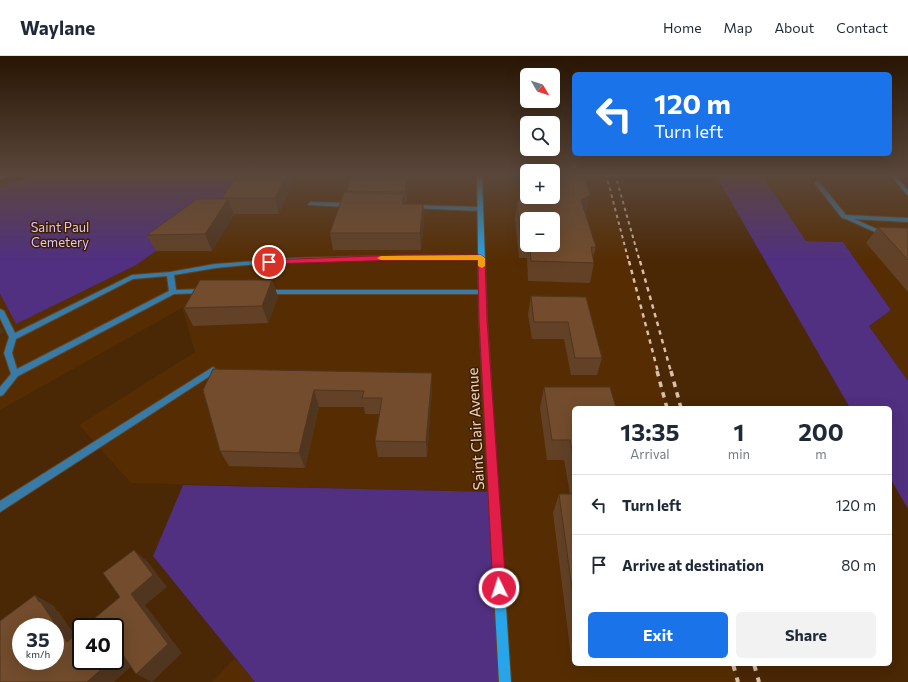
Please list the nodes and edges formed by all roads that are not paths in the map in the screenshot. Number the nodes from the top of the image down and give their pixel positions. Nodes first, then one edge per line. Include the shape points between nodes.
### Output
1 (480, 203) edge
2 (833, 203) edge
3 (311, 204) dead end
4 (359, 205) edge
5 (406, 207) edge
6 (480, 209) junction
7 (844, 217) junction
8 (908, 220) edge
9 (892, 238) edge
10 (481, 258) junction
11 (170, 274) junction
12 (213, 291) edge
13 (173, 292) junction
14 (259, 292) edge
15 (482, 292) junction
16 (0, 311) edge
17 (13, 337) junction
18 (213, 370) edge
19 (15, 374) junction
20 (0, 393) edge
21 (0, 507) edge
22 (505, 682) edge

1 - 6 street, Saint Clair Avenue
2 - 7 lane
3 - 4 lane
5 - 6 lane
6 - 10 street, Saint Clair Avenue
7 - 8 lane
7 - 9 lane
10 - 11 lane via 296,260 215,266
10 - 15 street, Saint Clair Avenue
11 - 13 lane
11 - 17 lane via 132,277
12 - 13 lane
13 - 19 lane
14 - 15 lane
15 - 22 street, Saint Clair Avenue
16 - 17 lane
17 - 19 lane via 8,353
18 - 21 lane
19 - 20 lane

